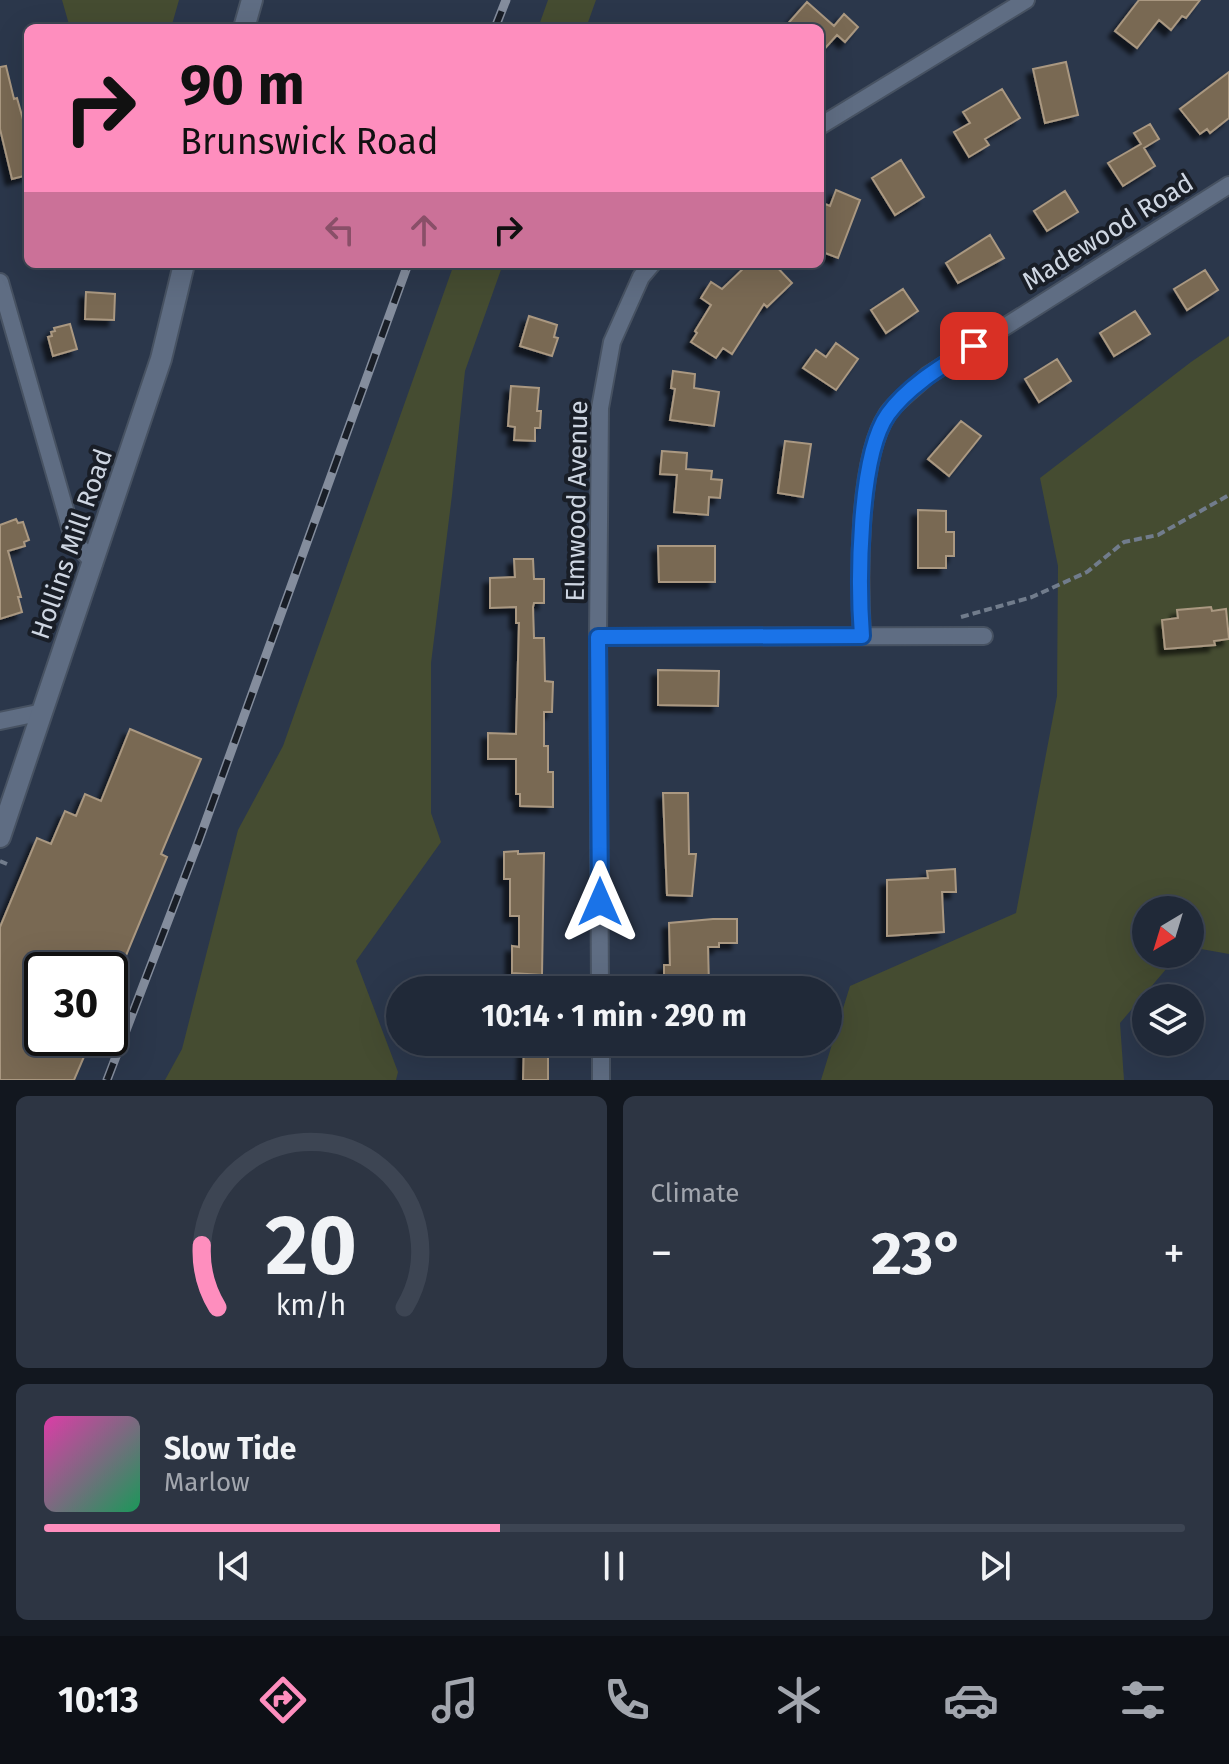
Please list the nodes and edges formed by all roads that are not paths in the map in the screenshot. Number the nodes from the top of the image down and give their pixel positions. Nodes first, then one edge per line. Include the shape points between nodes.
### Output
1 (252, 0) edge
2 (1026, 0) edge
3 (245, 24) edge
4 (824, 124) edge
5 (1229, 185) edge
6 (183, 268) edge
7 (649, 268) edge
8 (0, 282) edge
9 (94, 563) junction
10 (862, 636) junction
11 (984, 636) dead end
12 (598, 637) junction
13 (43, 712) junction
14 (0, 721) edge
15 (0, 837) edge
16 (600, 976) edge
17 (601, 1056) edge
18 (601, 1080) edge

1 - 3 street
2 - 4 street
5 - 10 street, Madewood Road via 927,376 887,415 869,460 861,539
6 - 9 street, Hollins Mill Road via 161,359
7 - 12 street, Elmwood Avenue via 612,342 600,408
8 - 9 street via 74,541
9 - 13 street, Hollins Mill Road
10 - 11 street
10 - 12 street
12 - 16 street, Elmwood Avenue
13 - 14 street
13 - 15 street, Hollins Mill Road
17 - 18 street

